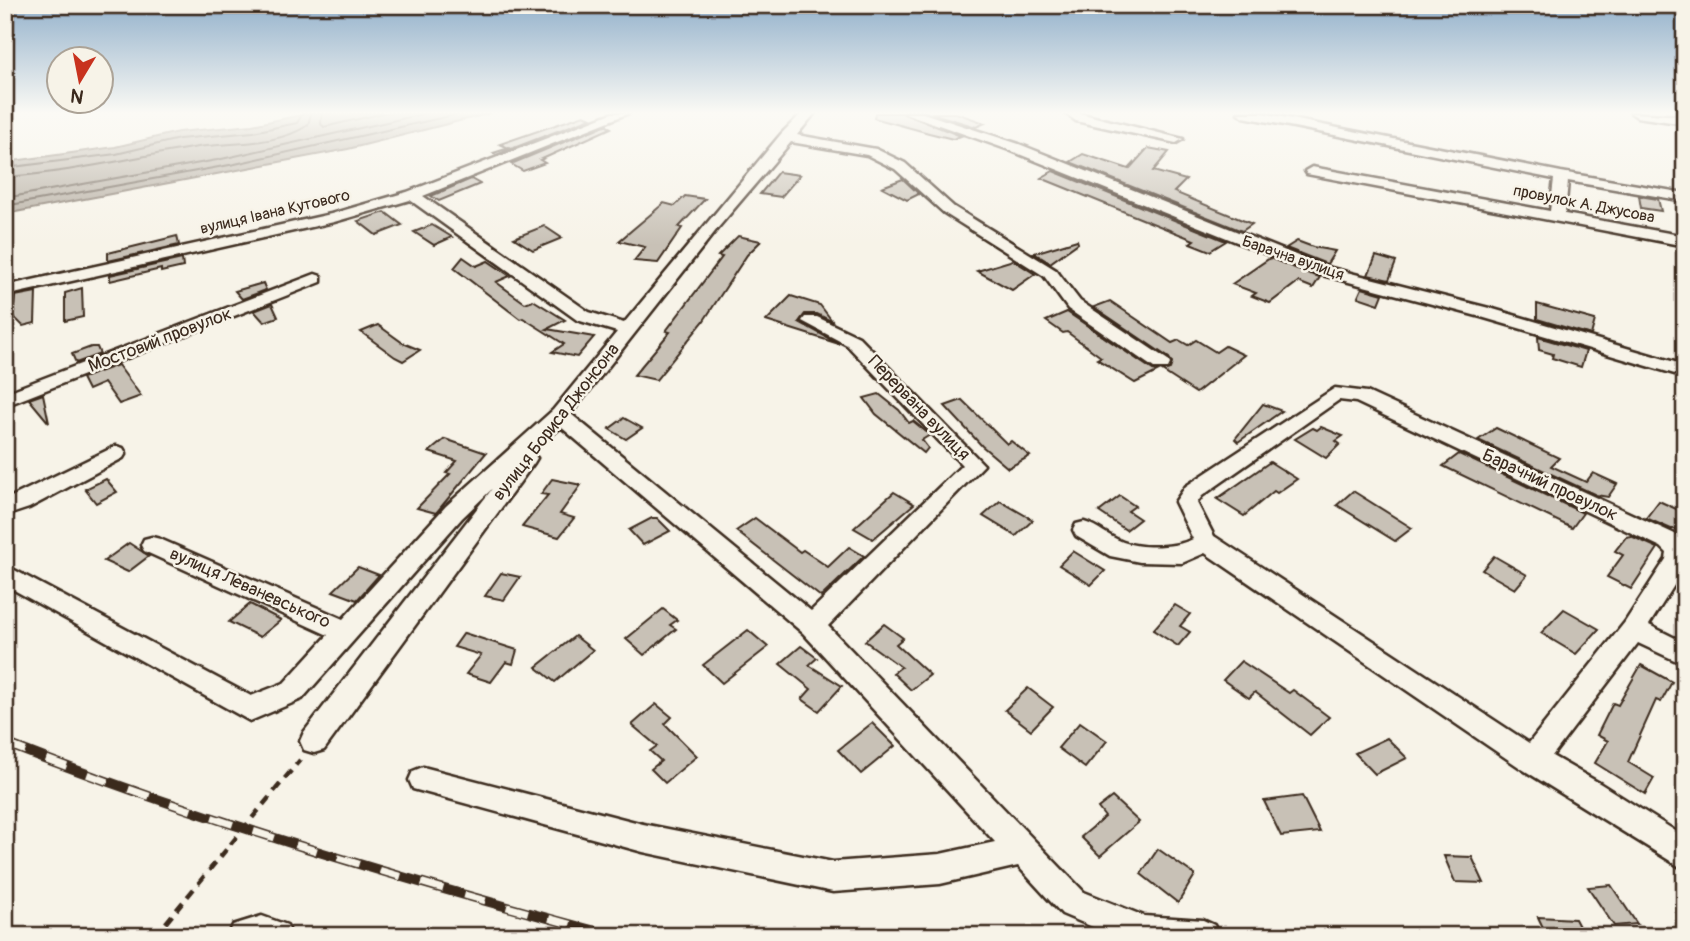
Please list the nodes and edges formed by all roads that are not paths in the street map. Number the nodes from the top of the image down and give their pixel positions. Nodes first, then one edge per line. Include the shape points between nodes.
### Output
1 (510, 157) edge
2 (770, 157) edge
3 (882, 157) edge
4 (1039, 157) edge
5 (1465, 157) edge
6 (1312, 170) dead end
7 (1561, 176) junction
8 (412, 195) junction
9 (1685, 197) edge
10 (1557, 217) junction
11 (1685, 240) edge
12 (314, 279) dead end
13 (5, 291) edge
14 (811, 321) dead end
15 (627, 330) junction
16 (1161, 363) dead end
17 (1685, 371) edge
18 (5, 400) edge
19 (559, 415) junction
20 (116, 453) dead end
21 (5, 508) edge
22 (1084, 530) dead end
23 (1206, 542) junction
24 (152, 544) dead end
25 (5, 573) edge
26 (812, 626) junction
27 (1634, 629) junction
28 (347, 632) junction
29 (1685, 655) edge
30 (314, 741) road end
31 (1532, 760) junction
32 (423, 780) dead end
33 (1023, 850) junction
34 (1685, 855) edge
35 (244, 936) edge
36 (276, 936) edge
37 (1203, 936) edge

1 - 8 street, вулиця Івана Кутового
2 - 15 street, вулиця Бориса Джонсона
3 - 16 street via 900,166 950,210 1050,273 1074,305
4 - 17 street, Барачна вулиця via 1317,269
5 - 7 street
6 - 10 street, провулок А. Джусова
7 - 9 street
7 - 10 street
8 - 13 street, вулиця Івана Кутового via 334,218
8 - 15 street via 583,316
10 - 11 street, провулок А. Джусова
12 - 18 street, Мостовий провулок
14 - 26 street, Перервана вулиця via 853,341 974,465
15 - 19 street, вулиця Бориса Джонсона
19 - 26 street
19 - 28 street via 454,512
19 - 30 street, вулиця Бориса Джонсона
20 - 21 street
22 - 23 street via 1118,550 1140,553 1182,554
23 - 27 street, Барачний провулок via 1186,502 1194,491 1335,394 1360,396 1669,541 1678,551 1678,560
23 - 31 street
24 - 28 street, вулиця Леваневського
25 - 28 street via 250,709 293,691
26 - 33 street
27 - 29 street
27 - 31 street, Барачний провулок
31 - 34 street
32 - 33 street via 643,838 832,877 940,869
33 - 37 street via 1073,903 1144,932
35 - 36 street via 262,932

